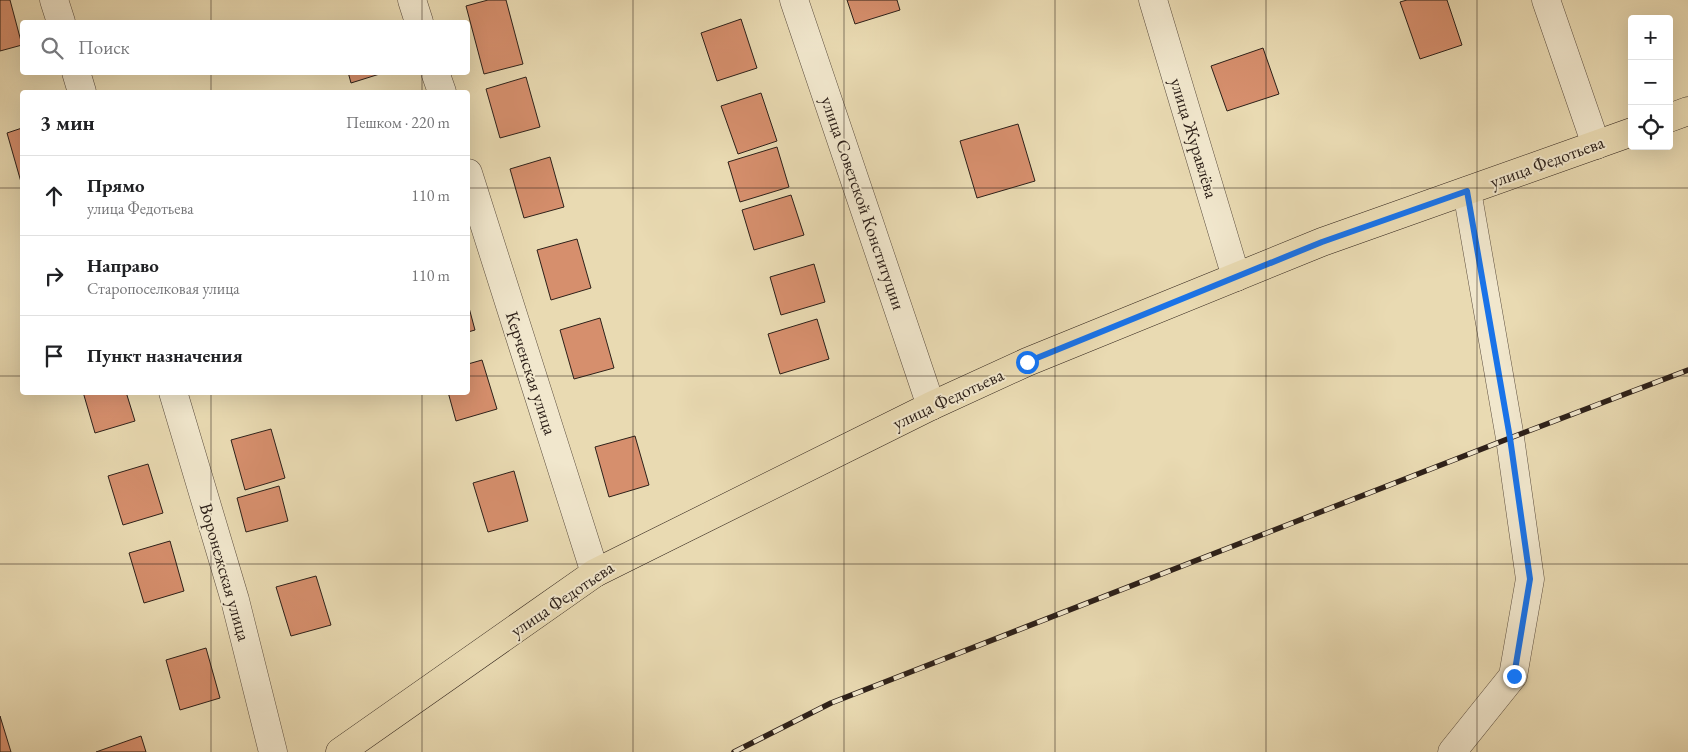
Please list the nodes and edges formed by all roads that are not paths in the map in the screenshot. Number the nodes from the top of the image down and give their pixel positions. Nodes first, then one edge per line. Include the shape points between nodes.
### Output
1 (54, 0) edge
2 (412, 0) edge
3 (794, 0) edge
4 (1153, 0) edge
5 (1546, 0) edge
6 (60, 20) edge
7 (418, 20) edge
8 (77, 75) edge
9 (436, 75) edge
10 (81, 90) edge
11 (441, 90) edge
12 (1688, 111) edge
13 (1673, 117) edge
14 (1628, 133) edge
15 (1596, 145) junction
16 (470, 179) edge
17 (1467, 191) junction
18 (1236, 276) junction
19 (174, 395) edge
20 (931, 406) junction
21 (595, 573) junction
22 (273, 752) edge
23 (340, 752) edge
24 (1452, 752) edge

1 - 6 street
2 - 7 street
3 - 20 street, улица Советской Конституции
4 - 18 street, улица Журавлёва
5 - 15 street
8 - 10 street
9 - 11 street
12 - 13 main road
14 - 15 main road, улица Федотьева
15 - 17 main road, улица Федотьева
16 - 21 street, Керченская улица
17 - 18 main road, улица Федотьева
17 - 24 street via 1510,438 1530,579 1514,676
18 - 20 main road, улица Федотьева via 1027,362
19 - 22 street, Воронежская улица via 236,600
20 - 21 main road, улица Федотьева
21 - 23 main road, улица Федотьева

